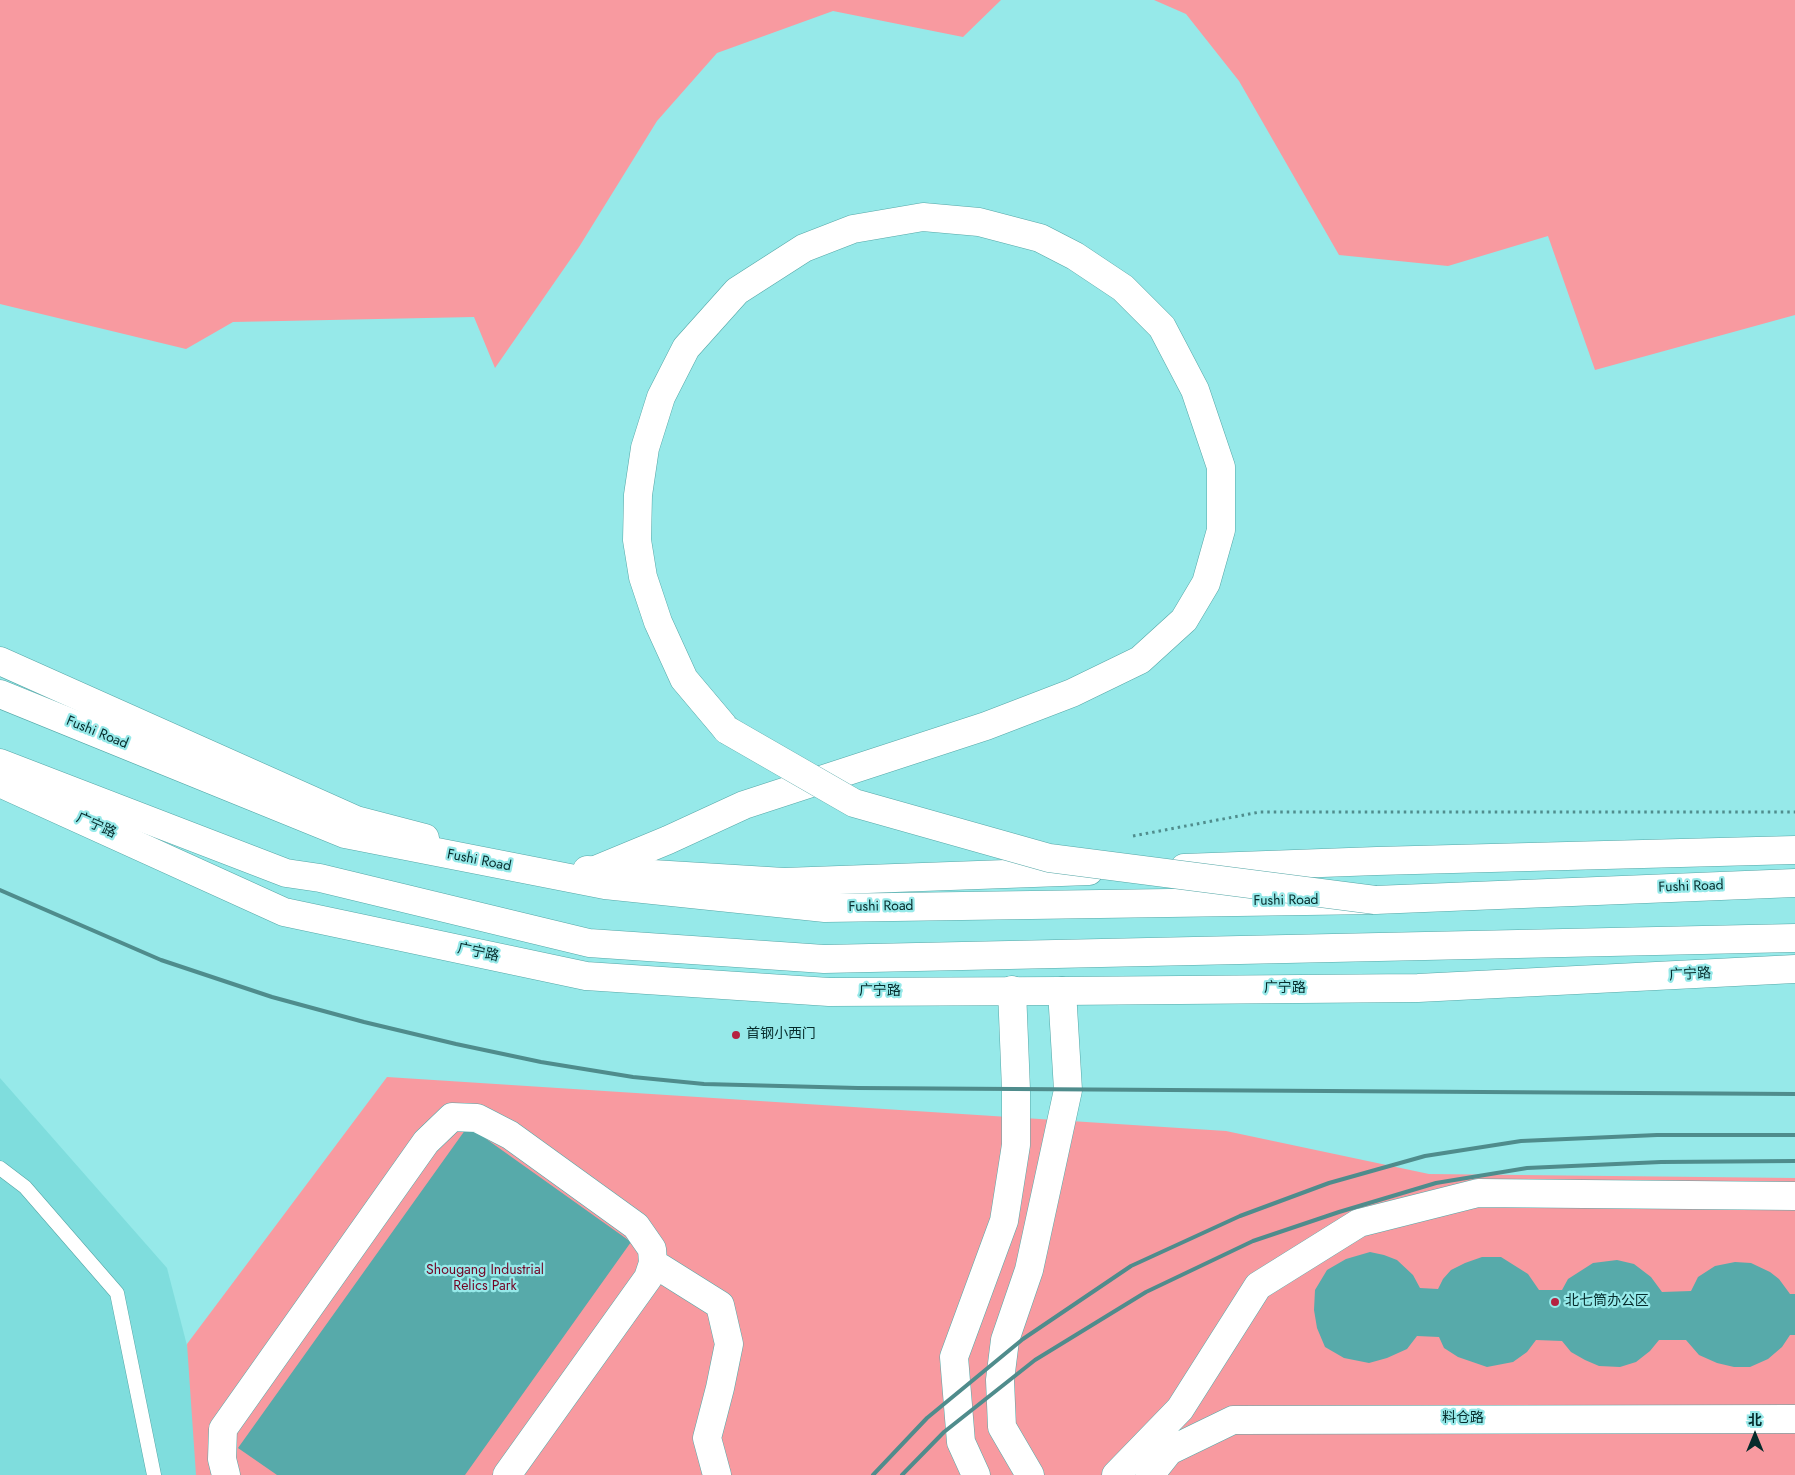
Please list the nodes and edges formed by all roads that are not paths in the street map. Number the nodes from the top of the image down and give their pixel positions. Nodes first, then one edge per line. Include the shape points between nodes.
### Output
1 (0, 661) edge
2 (0, 694) edge
3 (0, 763) edge
4 (0, 783) edge
5 (1795, 850) edge
6 (594, 871) junction
7 (1795, 883) edge
8 (1375, 900) junction
9 (1795, 938) edge
10 (1795, 969) edge
11 (1012, 990) junction
12 (1062, 991) junction
13 (0, 1168) edge
14 (1795, 1196) edge
15 (653, 1262) junction
16 (1795, 1419) edge
17 (154, 1475) edge
18 (226, 1475) edge
19 (507, 1475) edge
20 (717, 1475) edge
21 (976, 1475) edge
22 (1030, 1475) edge
23 (1116, 1475) edge
24 (1150, 1475) edge

1 - 6 main road via 356,820 464,847
2 - 8 main road, Fushi Road, bridge via 345,834 605,886 825,908
3 - 9 main road via 286,872 589,943 824,959
4 - 11 main road, 广宁路 via 284,912 586,976 829,992
5 - 6 main road via 1357,861 784,882
6 - 8 main road, bridge via 744,805 986,726 1072,693 1140,660 1184,620 1206,583 1220,530 1221,467 1195,390 1162,327 1124,288 1040,238 979,222 923,217 853,229 804,248 737,291 686,348 661,397 648,439 638,496 637,540 643,577 658,622 684,680 727,730 854,803 1049,858
7 - 8 main road, Fushi Road
10 - 12 main road, 广宁路 via 1418,988
11 - 12 main road, 广宁路
11 - 21 main road via 1016,1145 1004,1221 954,1357 960,1442
12 - 22 main road via 1068,1090 1029,1270 1005,1340 1000,1380 1002,1428
13 - 17 lane via 25,1187 117,1293
14 - 23 main road via 1478,1193 1359,1223 1258,1286 1180,1410
15 - 18 main road via 652,1249 636,1226 510,1135 477,1118 452,1117 426,1142 223,1429 222,1459
15 - 19 main road via 648,1278
15 - 20 main road via 720,1305 729,1344 708,1438
16 - 24 main road, 料仓路 via 1233,1420 1169,1450

